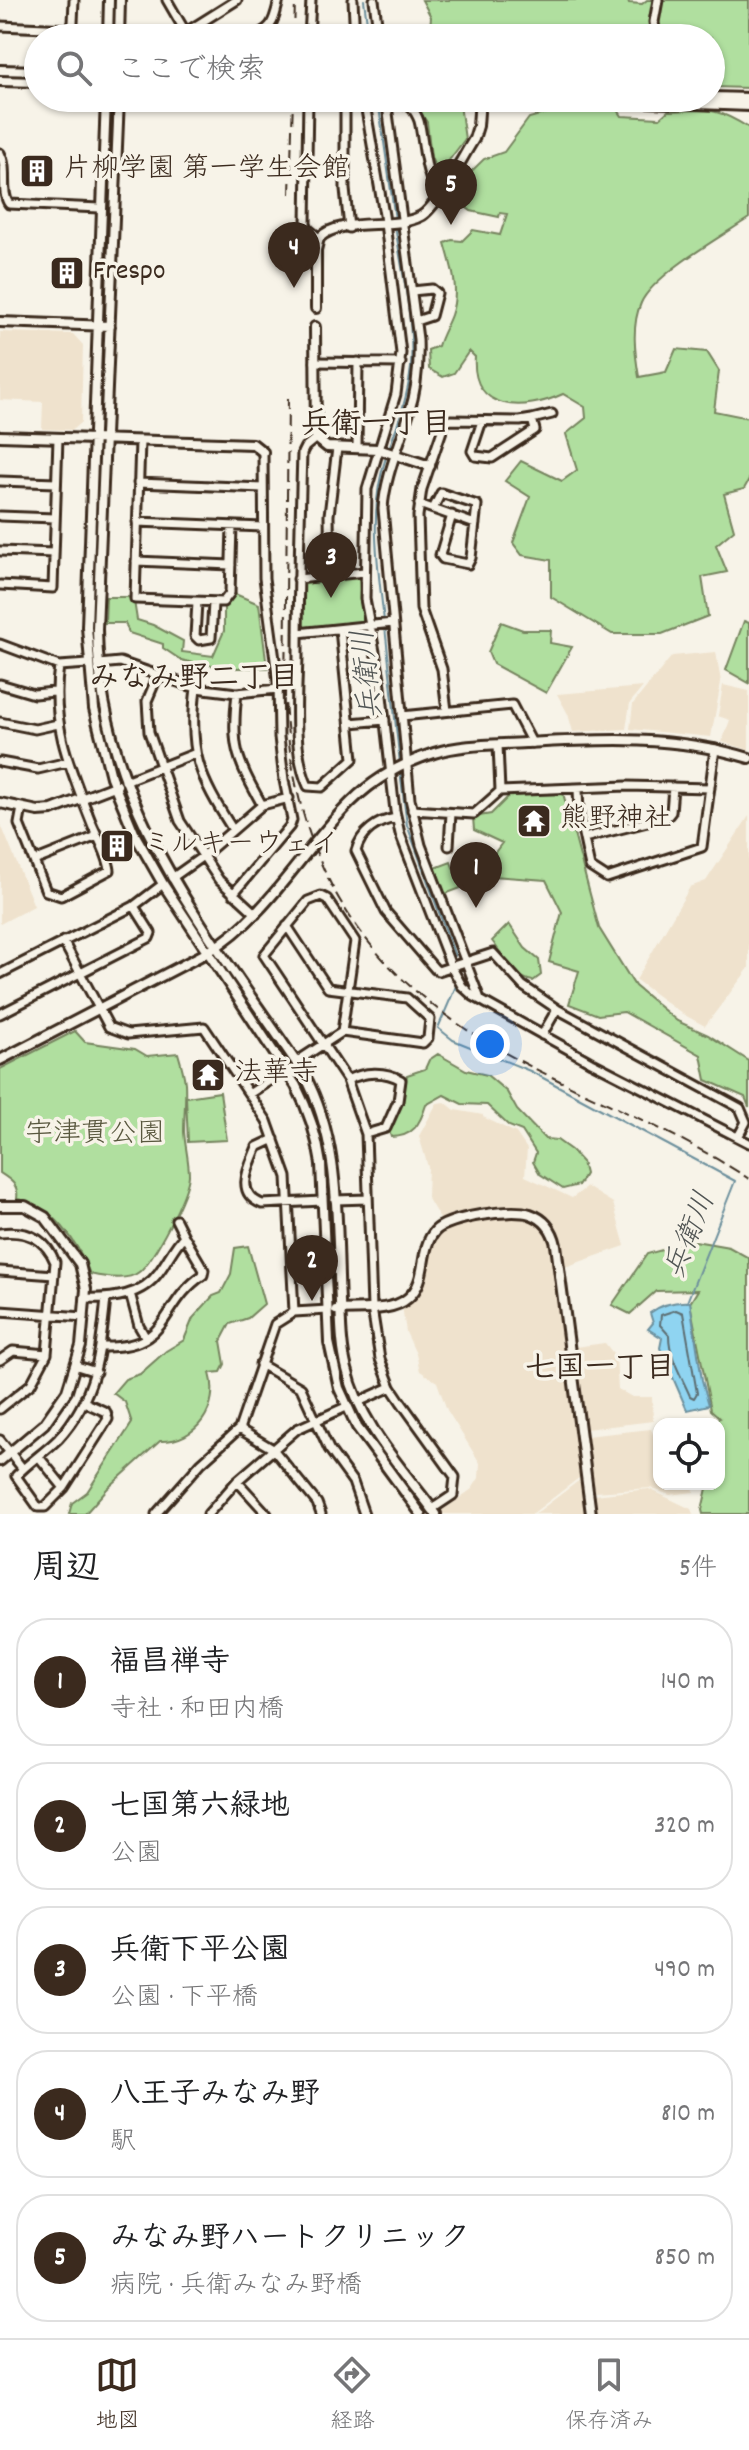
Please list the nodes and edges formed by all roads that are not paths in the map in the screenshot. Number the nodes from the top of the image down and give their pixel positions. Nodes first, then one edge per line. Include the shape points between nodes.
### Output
1 (74, 0) edge
2 (109, 0) edge
3 (120, 0) edge
4 (167, 0) edge
5 (237, 0) edge
6 (279, 0) edge
7 (311, 0) edge
8 (353, 0) edge
9 (374, 0) edge
10 (659, 1) edge
11 (72, 24) edge
12 (108, 24) edge
13 (119, 24) edge
14 (181, 24) edge
15 (203, 24) edge
16 (273, 24) edge
17 (310, 24) edge
18 (354, 24) edge
19 (377, 24) edge
20 (654, 24) edge
21 (0, 26) edge
22 (24, 27) edge
23 (0, 70) edge
24 (24, 71) edge
25 (0, 81) edge
26 (24, 82) edge
27 (749, 98) edge
28 (725, 99) edge
29 (725, 102) edge
30 (749, 106) edge
31 (105, 112) edge
32 (118, 112) edge
33 (308, 112) edge
34 (345, 112) edge
35 (367, 112) edge
36 (384, 112) edge
37 (415, 112) edge
38 (479, 112) edge
39 (0, 153) edge
40 (440, 193) junction
41 (100, 208) junction
42 (395, 222) junction
43 (349, 228) junction
44 (319, 238) junction
45 (412, 291) junction
46 (316, 308) dead end
47 (416, 321) junction
48 (0, 322) edge
49 (96, 326) junction
50 (110, 326) junction
51 (315, 327) dead end
52 (315, 362) junction
53 (358, 362) junction
54 (401, 363) junction
55 (552, 414) dead end
56 (532, 419) junction
57 (482, 421) junction
58 (0, 436) edge
59 (58, 438) junction
60 (316, 438) junction
61 (93, 439) junction
62 (105, 440) junction
63 (140, 441) junction
64 (337, 448) junction
65 (357, 448) junction
66 (263, 452) joint
67 (387, 452) junction
68 (430, 466) junction
69 (0, 481) edge
70 (56, 483) junction
71 (138, 483) junction
72 (263, 488) junction
73 (419, 504) junction
74 (433, 509) junction
75 (452, 515) junction
76 (0, 516) edge
77 (55, 518) junction
78 (137, 522) junction
79 (475, 524) junction
80 (232, 526) junction
81 (263, 527) junction
82 (0, 551) edge
83 (54, 553) junction
84 (136, 561) junction
85 (231, 565) junction
86 (364, 572) junction
87 (330, 576) junction
88 (298, 579) junction
89 (0, 585) edge
90 (197, 602) junction
91 (213, 603) junction
92 (391, 623) junction
93 (370, 625) junction
94 (340, 629) junction
95 (298, 633) junction
96 (0, 644) edge
97 (88, 664) junction
98 (99, 664) junction
99 (59, 666) junction
100 (158, 675) junction
101 (0, 684) edge
102 (196, 688) junction
103 (278, 689) junction
104 (54, 692) junction
105 (237, 693) junction
106 (447, 711) junction
107 (402, 716) junction
108 (385, 720) junction
109 (0, 722) edge
110 (350, 723) junction
111 (58, 724) junction
112 (532, 743) junction
113 (498, 745) junction
114 (715, 749) junction
115 (196, 753) junction
116 (749, 758) edge
117 (0, 762) edge
118 (68, 762) junction
119 (406, 764) junction
120 (159, 768) junction
121 (393, 771) junction
122 (125, 781) junction
123 (115, 786) junction
124 (673, 787) junction
125 (578, 788) junction
126 (710, 788) junction
127 (500, 791) junction
128 (289, 798) junction
129 (82, 799) junction
130 (0, 803) edge
131 (262, 805) junction
132 (22, 808) junction
133 (412, 810) junction
134 (451, 813) junction
135 (396, 818) junction
136 (233, 830) junction
137 (97, 836) junction
138 (584, 838) junction
139 (449, 846) dead end
140 (203, 856) junction
141 (34, 861) junction
142 (421, 866) junction
143 (172, 878) junction
144 (163, 884) junction
145 (233, 894) junction
146 (134, 906) junction
147 (256, 914) junction
148 (287, 926) junction
149 (63, 941) junction
150 (218, 946) junction
151 (208, 952) junction
152 (457, 964) junction
153 (80, 973) junction
154 (0, 974) edge
155 (348, 991) junction
156 (484, 1004) junction
157 (98, 1009) junction
158 (557, 1009) junction
159 (0, 1014) edge
160 (342, 1032) junction
161 (542, 1035) junction
162 (323, 1044) junction
163 (0, 1060) edge
164 (296, 1062) junction
165 (286, 1070) junction
166 (347, 1080) junction
167 (249, 1094) junction
168 (366, 1134) junction
169 (738, 1137) junction
170 (274, 1139) junction
171 (749, 1143) edge
172 (368, 1199) junction
173 (335, 1200) junction
174 (322, 1201) junction
175 (288, 1203) junction
176 (0, 1206) edge
177 (176, 1220) dead end
178 (0, 1233) edge
179 (184, 1236) junction
180 (0, 1271) edge
181 (54, 1275) junction
182 (130, 1293) junction
183 (85, 1298) junction
184 (106, 1298) junction
185 (372, 1308) junction
186 (340, 1309) junction
187 (328, 1310) junction
188 (0, 1311) edge
189 (294, 1312) junction
190 (50, 1315) junction
191 (84, 1317) junction
192 (146, 1338) junction
193 (101, 1347) junction
194 (47, 1354) junction
195 (0, 1360) edge
196 (260, 1364) junction
197 (77, 1366) junction
198 (96, 1372) junction
199 (391, 1387) junction
200 (84, 1402) junction
201 (358, 1402) junction
202 (346, 1407) junction
203 (0, 1409) edge
204 (316, 1420) junction
205 (239, 1429) junction
206 (0, 1440) edge
207 (273, 1449) junction
208 (10, 1453) junction
209 (39, 1457) junction
210 (0, 1461) edge
211 (23, 1469) junction
212 (237, 1481) junction
213 (64, 1488) junction
214 (434, 1512) edge
215 (156, 1514) edge
216 (208, 1514) edge
217 (267, 1514) edge
218 (321, 1514) edge
219 (364, 1514) edge
220 (421, 1514) edge
221 (591, 1514) edge

1 - 11 street
2 - 12 street
3 - 13 street
4 - 14 street
5 - 15 street
6 - 16 street
7 - 17 street
8 - 18 street
9 - 19 street
10 - 20 street
21 - 22 street
23 - 24 street
25 - 26 street
27 - 28 street
29 - 30 street
31 - 41 street
32 - 50 street
33 - 44 street via 306,224
34 - 43 street
35 - 42 street
36 - 42 street
37 - 40 street via 425,160
38 - 40 street via 477,133
39 - 41 street via 9,204
40 - 42 street via 423,215
41 - 49 street
42 - 43 street
42 - 45 street
42 - 54 street
43 - 44 street via 329,230
44 - 46 street
45 - 47 street
45 - 47 street via 437,293 431,316
47 - 67 street via 414,397
48 - 49 street
49 - 50 street
49 - 61 street
50 - 62 street
51 - 52 street
52 - 53 street
52 - 60 street
53 - 54 street
53 - 65 street
54 - 67 street
55 - 56 street
56 - 57 street
56 - 57 street via 534,433 489,458 472,453
57 - 68 street via 445,422
58 - 59 street
59 - 61 street
59 - 70 street
60 - 64 street
60 - 88 street via 302,453
61 - 62 street
61 - 97 street
62 - 63 street
62 - 98 street
63 - 66 street via 253,444
63 - 71 street
64 - 65 street
64 - 87 street via 329,515
65 - 67 street
66 - 72 street
67 - 68 street
67 - 86 street via 367,489
67 - 92 street via 383,509
68 - 73 street
69 - 70 street
70 - 77 street
71 - 72 street
71 - 78 street
72 - 81 street
73 - 74 street
73 - 106 street via 421,611 442,669
74 - 75 street
74 - 79 street via 441,493 475,503
75 - 79 street
75 - 79 street via 440,552 443,559 471,562
76 - 77 street
77 - 83 street
78 - 80 street
78 - 84 street
80 - 81 street
80 - 85 street
81 - 103 street
82 - 83 street
83 - 89 street via 53,588
84 - 85 street
84 - 90 street via 136,600
85 - 91 street via 229,597
86 - 87 street
86 - 93 street
87 - 88 street
88 - 95 street
90 - 91 street
90 - 91 street via 196,638 208,640
92 - 93 street
92 - 107 street
93 - 94 street
93 - 108 street
94 - 95 street
94 - 110 street
95 - 110 street via 297,716 307,786 322,787 352,761
96 - 99 street
97 - 99 street
97 - 123 street
98 - 100 street via 120,662
98 - 122 street via 104,707
99 - 104 street
100 - 102 street
100 - 120 street via 147,701
101 - 104 street via 34,694
102 - 105 street
102 - 115 street
103 - 105 street
103 - 128 street
104 - 111 street
105 - 131 street via 233,726 238,761
106 - 107 street
106 - 112 street via 512,705
107 - 119 street
108 - 110 street
108 - 121 street
109 - 111 street via 35,729
111 - 118 street
112 - 113 street
112 - 114 street via 629,739
113 - 119 street via 443,751
113 - 127 street
114 - 116 street
114 - 126 street
115 - 120 street
115 - 136 street via 214,800
117 - 118 street via 38,769
118 - 129 street
119 - 121 street
119 - 133 street
120 - 122 street
120 - 140 street via 180,821
121 - 135 street
121 - 147 street via 350,803
122 - 123 street
122 - 143 street
123 - 129 street
123 - 144 street
124 - 125 street
124 - 126 street
124 - 138 street via 667,817
125 - 127 street
125 - 138 street
126 - 138 street via 704,845 699,848 607,878 591,869
127 - 134 street via 474,814
128 - 131 street
128 - 145 street via 290,826
129 - 132 street via 52,810
129 - 137 street
130 - 132 street
131 - 136 street
132 - 141 street via 19,824
133 - 134 street
133 - 142 street
134 - 139 street
135 - 142 street
135 - 152 street via 375,823 356,851 386,912 435,969
136 - 140 street
137 - 141 street
137 - 141 street via 110,870 64,895 46,891
140 - 143 street
140 - 145 street
142 - 152 street
142 - 152 street
143 - 150 street
144 - 146 street
144 - 151 street
145 - 147 street
146 - 149 street
146 - 153 street via 150,937
147 - 150 street
148 - 155 street via 327,987
148 - 155 street via 308,901 326,897 355,941
148 - 162 street via 265,957
149 - 153 street
149 - 154 street
150 - 151 street
150 - 164 street
151 - 157 street
151 - 165 street
152 - 156 street
152 - 156 street via 462,986
152 - 158 street via 493,953 523,986
153 - 157 street
153 - 159 street
155 - 160 street
155 - 160 street via 410,1000 429,1017 428,1038 423,1043
156 - 161 street
157 - 163 street
157 - 167 street via 119,1033 204,1027
158 - 161 street
158 - 169 street via 740,1108 746,1122
160 - 162 street
161 - 169 street
162 - 164 street
162 - 166 street
164 - 173 street via 327,1125
165 - 167 street
165 - 174 street via 314,1126
166 - 168 street
166 - 168 street via 363,1073 401,1080 386,1128
167 - 170 street
168 - 172 street
169 - 171 street
170 - 175 street via 287,1177
170 - 175 street via 257,1147 244,1182 259,1204
172 - 173 street
172 - 185 street
173 - 186 street
174 - 175 street
174 - 187 street
175 - 189 street
176 - 183 street via 25,1206 49,1220 80,1264
177 - 179 street
178 - 181 street via 19,1231 38,1239 54,1257
179 - 182 street via 153,1279
179 - 192 street via 204,1274
180 - 181 street
181 - 190 street
182 - 184 street
182 - 192 street
183 - 184 street
183 - 191 street
184 - 193 street
185 - 186 street
185 - 199 street via 376,1343
185 - 221 street via 397,1305 412,1295 429,1240 447,1223 521,1212 543,1221 556,1245
186 - 187 street
186 - 201 street via 344,1353
187 - 189 street
187 - 202 street via 332,1360
188 - 190 street
189 - 196 street via 275,1324
190 - 191 street
190 - 194 street
191 - 197 street
192 - 193 street via 130,1346
193 - 198 street
194 - 195 street via 13,1351
194 - 203 street via 31,1384
196 - 204 street via 301,1388
196 - 205 street
197 - 198 street
197 - 208 street via 52,1416
198 - 200 street
199 - 201 street
199 - 214 street via 455,1477 453,1495
200 - 209 street
200 - 213 street via 106,1412 108,1419
201 - 214 street
202 - 204 street
202 - 220 street
204 - 207 street
204 - 219 street via 353,1482
205 - 207 street
205 - 215 street
206 - 208 street
207 - 212 street
207 - 218 street
208 - 210 street
208 - 211 street
209 - 211 street
209 - 213 street
211 - 213 street via 16,1480 38,1507 45,1507
212 - 216 street
212 - 217 street

